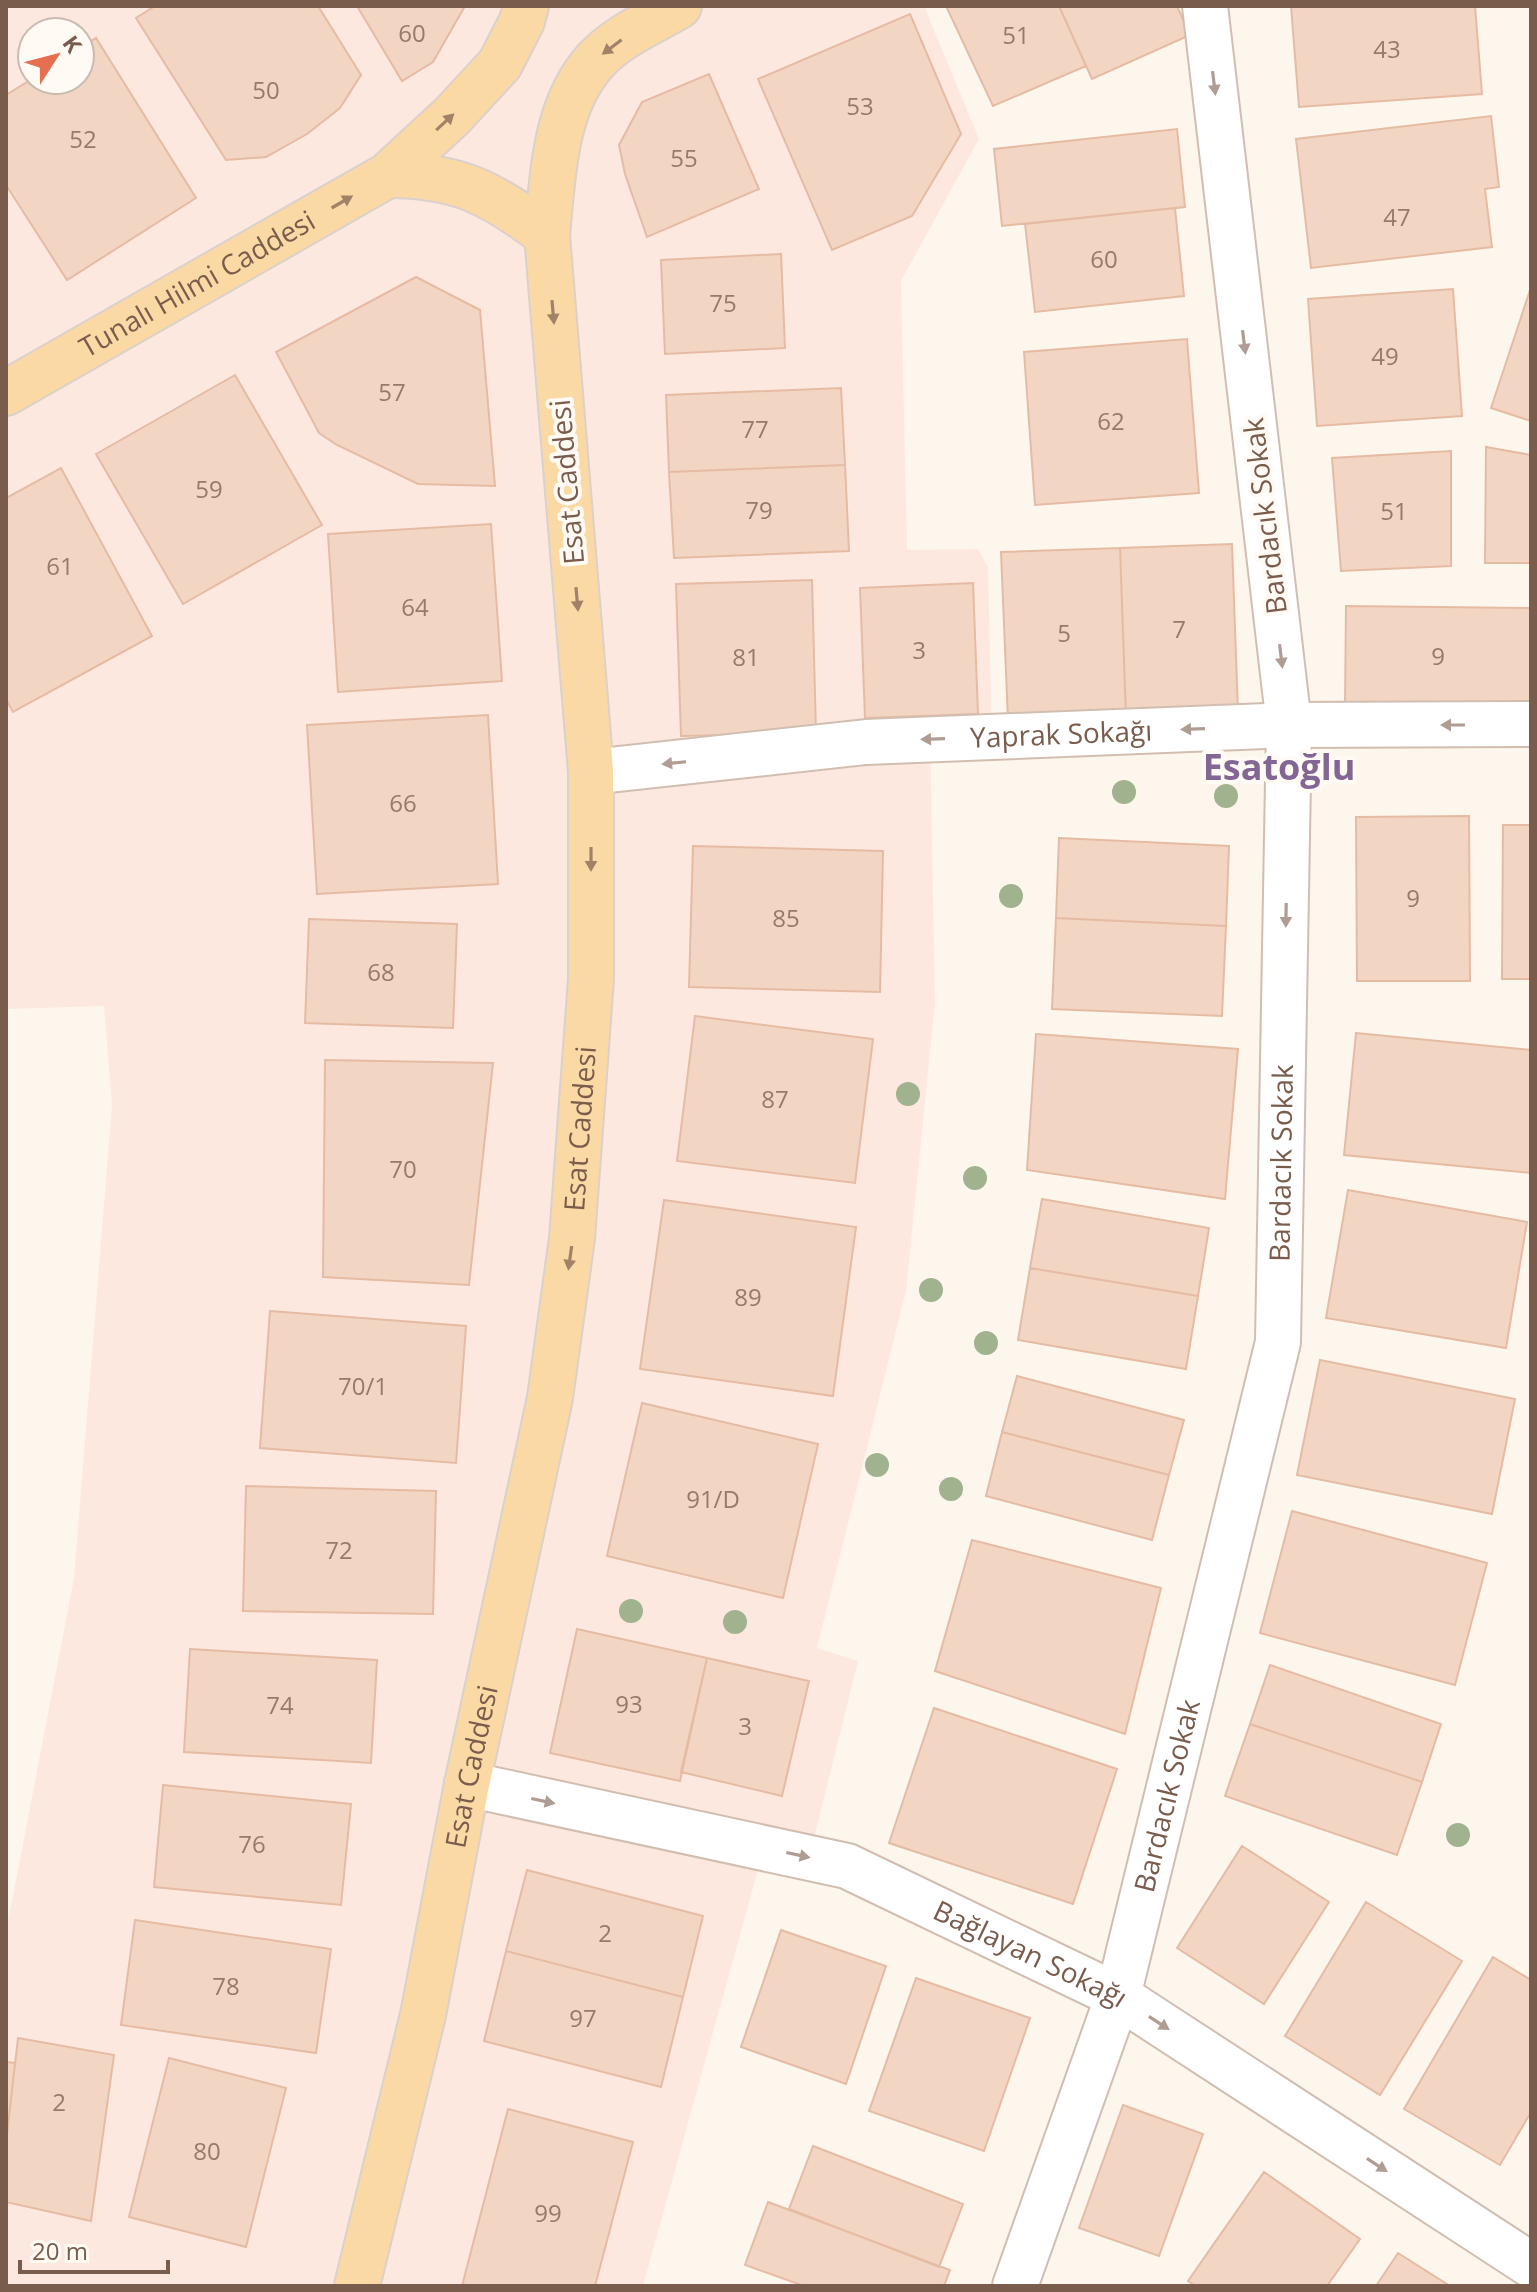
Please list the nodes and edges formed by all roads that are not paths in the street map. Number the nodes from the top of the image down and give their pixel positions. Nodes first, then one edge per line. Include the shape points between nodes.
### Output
1 (526, 6) edge
2 (679, 6) edge
3 (1205, 6) edge
4 (388, 175) junction
5 (547, 235) junction
6 (6, 393) edge
7 (1531, 724) edge
8 (1289, 725) junction
9 (591, 772) junction
10 (467, 1784) junction
11 (1118, 1996) junction
12 (1531, 2265) edge
13 (357, 2286) edge
14 (1015, 2286) edge

4 -> 1 main road, Tunalı Hilmi Caddesi via 500,64
2 -> 5 main road, Esat Caddesi via 624,38 578,83 563,117
3 -> 8 street, Bardacık Sokak
4 - 5 main road via 427,175 475,189 508,205
6 -> 4 main road, Tunalı Hilmi Caddesi
5 -> 9 main road, Esat Caddesi
7 -> 8 street, Yaprak Sokağı
8 -> 9 street, Yaprak Sokağı via 866,742
8 -> 11 street, Bardacık Sokak via 1278,1342
9 -> 10 main road, Esat Caddesi via 591,979 572,1238 550,1398
10 -> 11 street, Bağlayan Sokağı via 847,1866
10 - 13 main road, Esat Caddesi via 423,2015
11 -> 12 street, Bağlayan Sokağı
11 - 14 street, Bardacık Sokak

